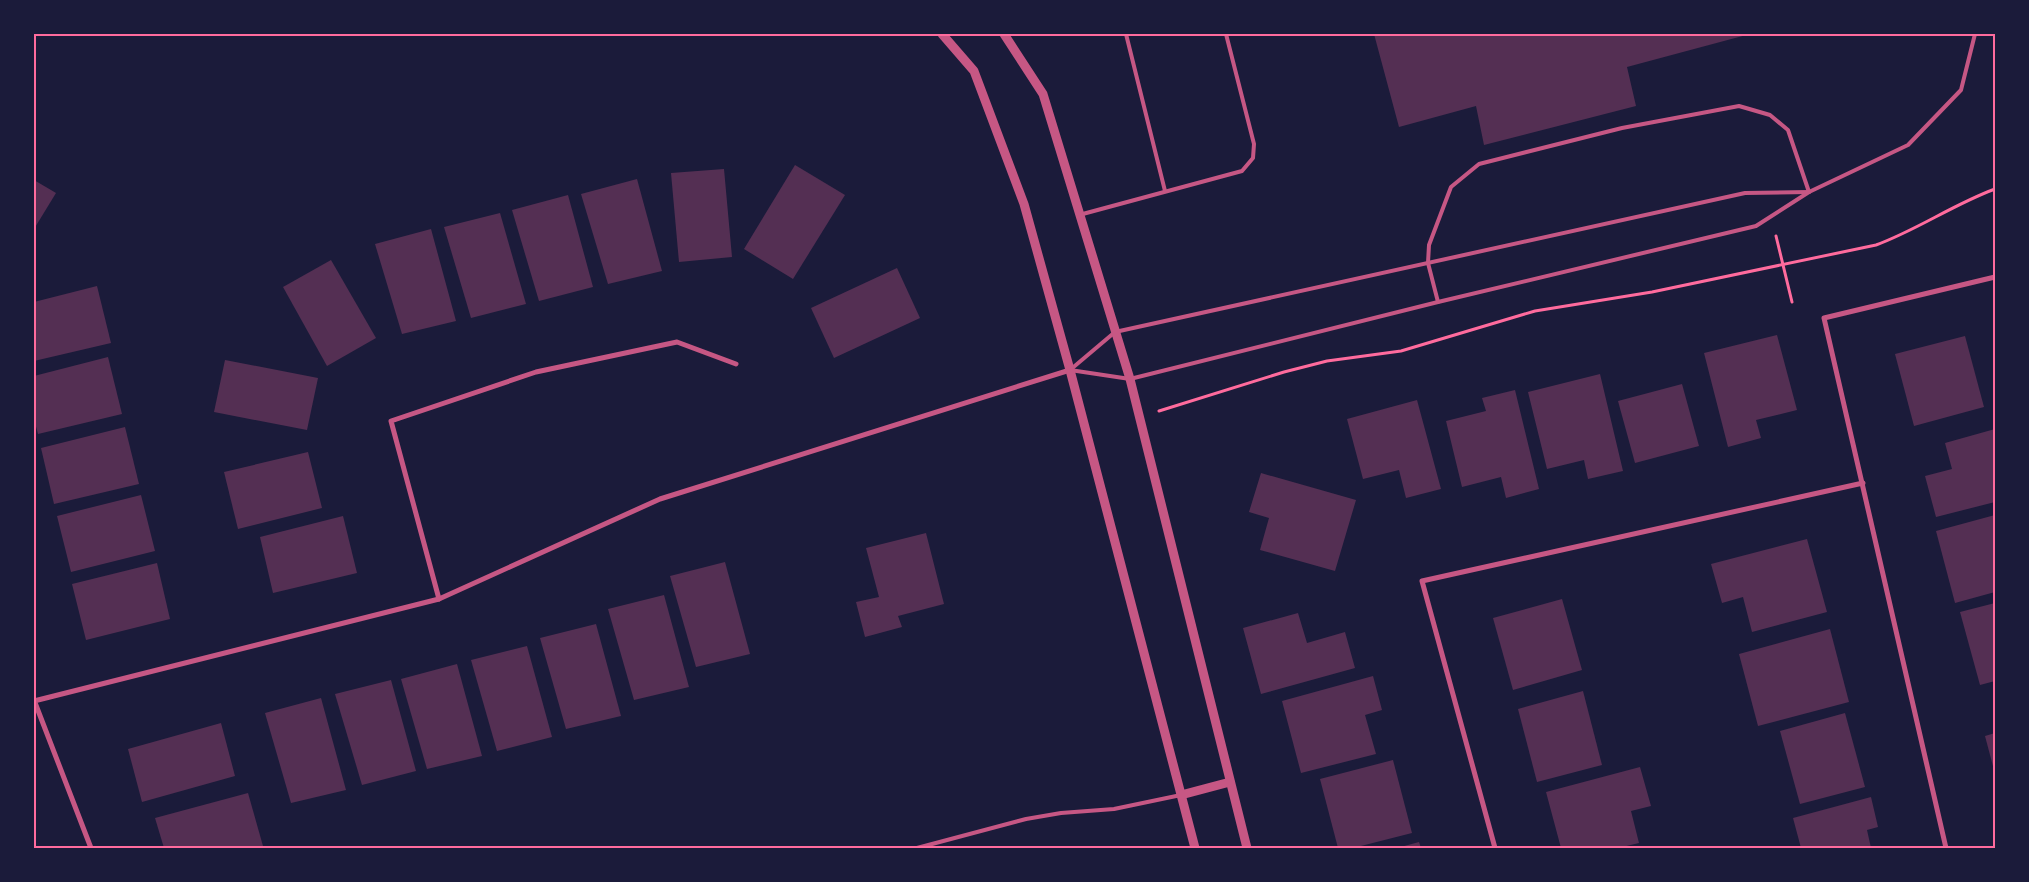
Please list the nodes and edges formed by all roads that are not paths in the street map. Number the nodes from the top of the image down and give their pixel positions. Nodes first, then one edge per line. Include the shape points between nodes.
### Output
1 (942, 34) edge
2 (1004, 34) edge
3 (1126, 34) edge
4 (1226, 34) edge
5 (1976, 34) edge
6 (1165, 192) junction
7 (1809, 192) junction
8 (1079, 214) junction
9 (1428, 263) junction
10 (1995, 277) edge
11 (1438, 302) junction
12 (1115, 332) junction
13 (736, 364) dead end
14 (1070, 370) junction
15 (1130, 379) junction
16 (1863, 483) junction
17 (439, 599) junction
18 (34, 701) edge
19 (1230, 782) junction
20 (1181, 795) junction
21 (90, 848) edge
22 (917, 848) edge
23 (1195, 848) edge
24 (1248, 848) edge
25 (1495, 848) edge
26 (1946, 848) edge

1 - 14 street via 974,71 1024,204
2 - 8 street via 1043,94
3 - 6 lane
4 - 6 lane via 1254,144 1253,158 1242,171
5 - 7 lane via 1961,90 1908,145
6 - 8 lane
7 - 9 lane via 1746,192
7 - 9 lane via 1788,130 1770,115 1738,106 1632,126 1478,164 1450,187 1429,245
7 - 11 lane via 1756,226
8 - 12 street
9 - 11 lane
9 - 12 lane
10 - 16 street via 1824,318
11 - 15 lane
12 - 14 lane
12 - 15 street
13 - 17 street via 677,342 536,372 391,421
14 - 15 lane
14 - 17 street via 660,499
14 - 20 street
15 - 19 street
16 - 25 street via 1422,581
16 - 26 street
17 - 18 street
18 - 21 street
19 - 20 street
19 - 24 street
20 - 22 lane via 1114,809 1026,819
20 - 23 street

